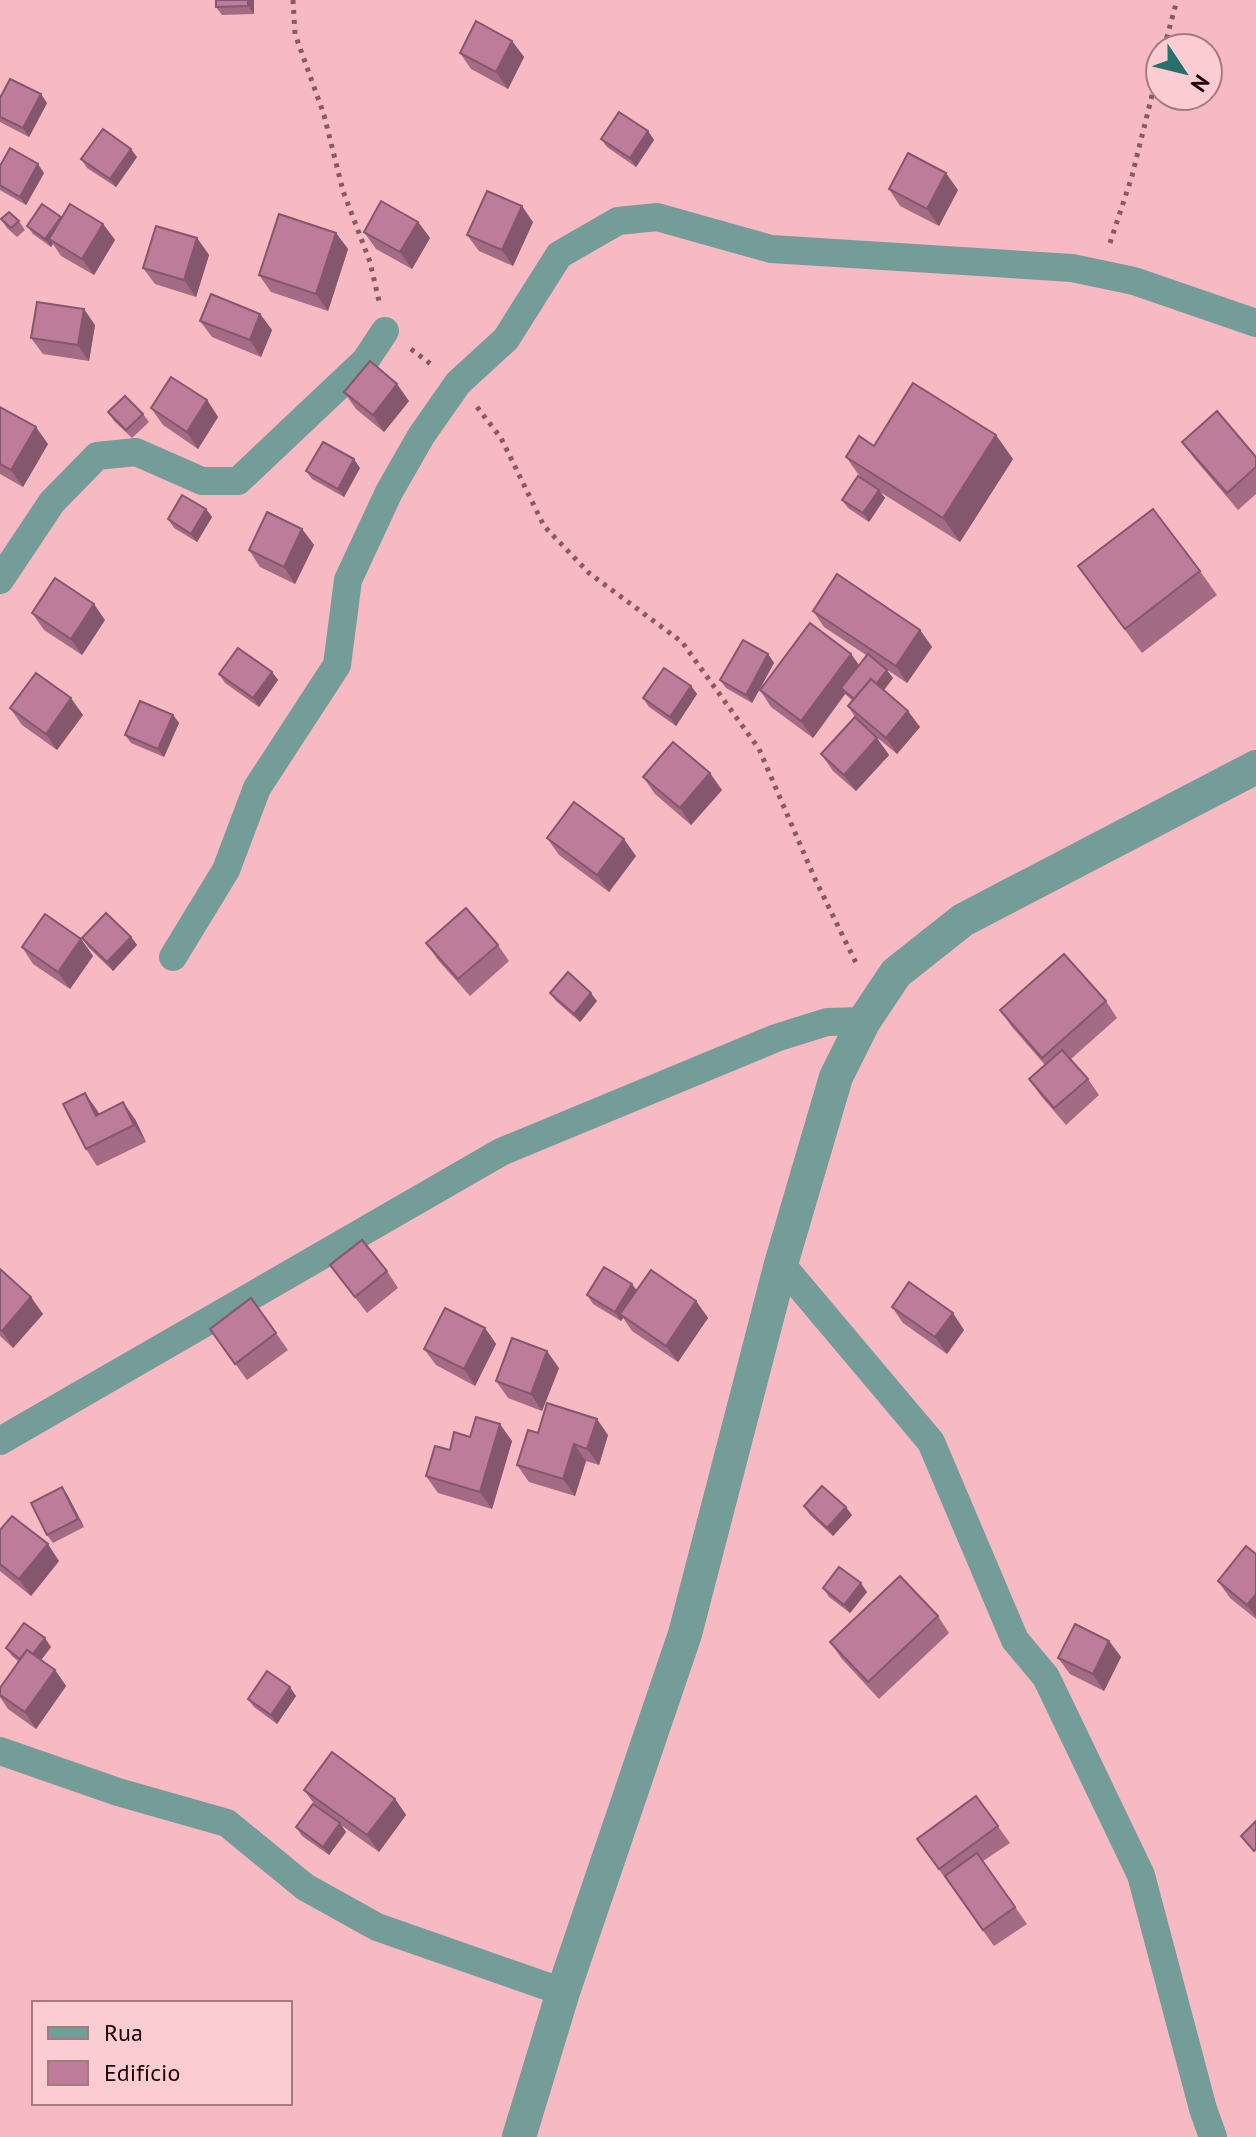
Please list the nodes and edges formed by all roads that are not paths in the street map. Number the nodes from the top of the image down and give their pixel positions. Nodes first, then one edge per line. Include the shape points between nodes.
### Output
1 (1256, 323) edge
2 (385, 331) road end
3 (0, 580) edge
4 (1256, 767) edge
5 (173, 957) dead end
6 (869, 1011) junction
7 (781, 1264) junction
8 (0, 1441) edge
9 (0, 1751) edge
10 (563, 1992) junction
11 (519, 2137) edge
12 (1213, 2137) edge

1 - 5 street via 1134,281 1080,269 771,249 657,217 618,221 559,255 506,339 458,383 395,481 348,580 337,665 257,788 226,870
2 - 3 street via 365,361 238,481 202,481 136,452 97,456 52,502
4 - 6 street via 963,920 896,973
6 - 7 street via 836,1077
6 - 8 street via 776,1038 501,1152
7 - 10 street via 685,1634
7 - 12 street via 931,1442 1015,1640 1046,1677 1141,1875
9 - 10 street via 227,1823 305,1887 377,1927
10 - 11 street

